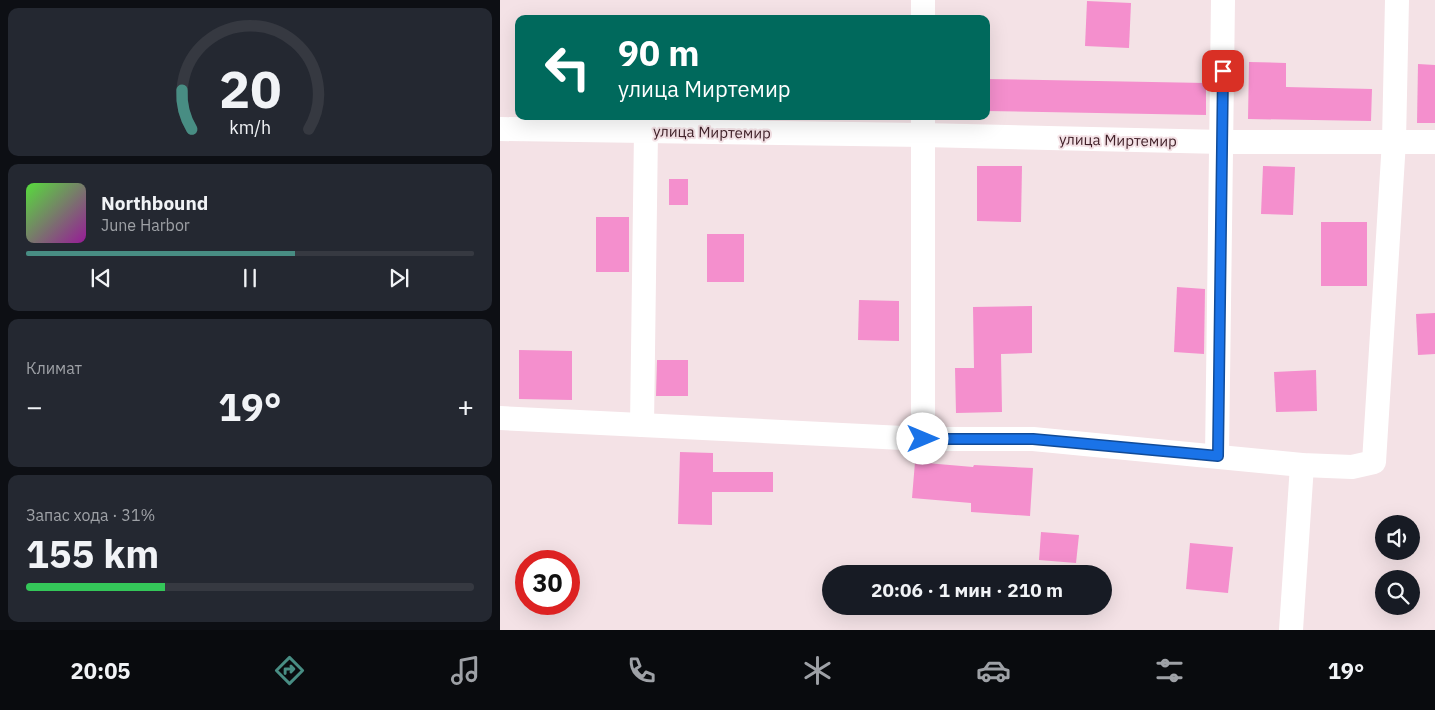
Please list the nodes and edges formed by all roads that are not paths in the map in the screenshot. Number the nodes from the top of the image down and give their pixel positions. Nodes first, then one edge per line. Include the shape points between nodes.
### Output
1 (924, 0) edge
2 (1223, 0) edge
3 (1397, 0) edge
4 (923, 15) edge
5 (923, 126) edge
6 (500, 129) edge
7 (646, 131) junction
8 (1394, 141) junction
9 (1223, 142) junction
10 (1435, 142) edge
11 (500, 418) edge
12 (642, 425) junction
13 (923, 439) junction
14 (1218, 456) junction
15 (1302, 466) junction
16 (1291, 630) edge

1 - 4 street
2 - 9 street
3 - 8 street
5 - 7 street, улица Миртемир
5 - 9 street, улица Миртемир
5 - 13 street
6 - 7 street, улица Миртемир
7 - 12 street
8 - 9 street, улица Миртемир
8 - 10 street, улица Миртемир
8 - 15 street via 1374,462 1352,466
9 - 14 street
11 - 12 street
12 - 13 street
13 - 14 street via 1033,439
14 - 15 street
15 - 16 street

